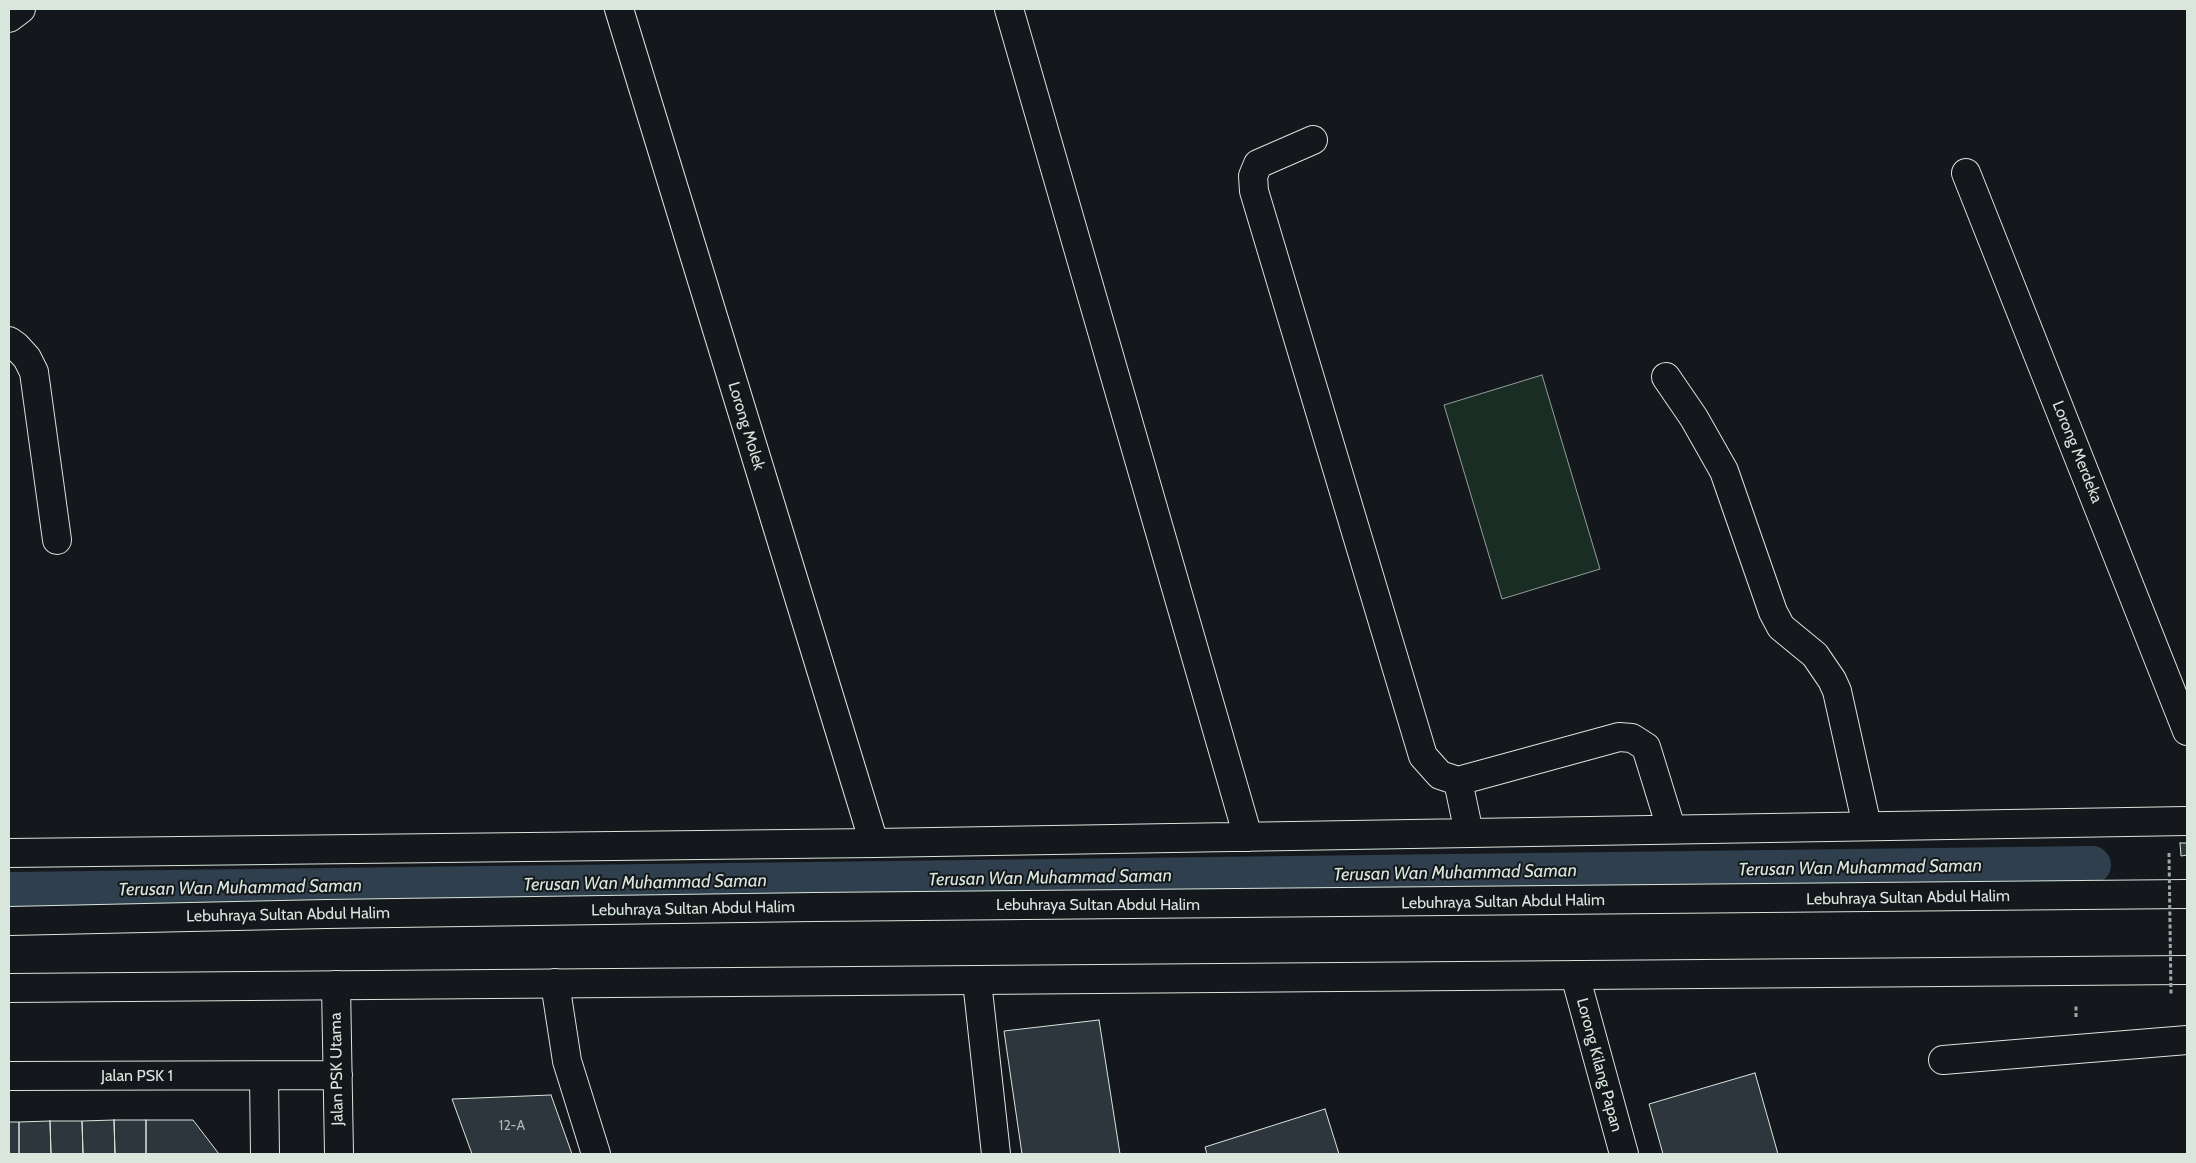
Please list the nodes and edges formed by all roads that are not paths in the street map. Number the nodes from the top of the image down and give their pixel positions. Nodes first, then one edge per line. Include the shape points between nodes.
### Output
1 (21, 9) edge
2 (620, 9) edge
3 (1009, 9) edge
4 (9, 18) edge
5 (1312, 140) dead end
6 (1966, 173) dead end
7 (9, 341) edge
8 (1666, 377) dead end
9 (57, 540) dead end
10 (2187, 732) edge
11 (1458, 781) junction
12 (2187, 821) edge
13 (1867, 826) junction
14 (1671, 828) junction
15 (1469, 833) junction
16 (1248, 837) junction
17 (874, 843) junction
18 (9, 853) edge
19 (2187, 894) edge
20 (9, 921) edge
21 (2187, 970) edge
22 (1575, 976) junction
23 (977, 981) junction
24 (555, 983) junction
25 (336, 985) junction
26 (9, 988) edge
27 (2187, 1040) edge
28 (1943, 1060) dead end
29 (9, 1076) edge
30 (264, 1076) junction
31 (338, 1076) junction
32 (265, 1154) edge
33 (339, 1154) edge
34 (596, 1154) edge
35 (996, 1154) edge
36 (1624, 1154) edge

1 - 4 street
2 - 17 street, Lorong Molek
3 - 16 street
5 - 11 street via 1258,164 1253,176 1254,191 1423,756 1440,775
6 - 10 street, Lorong Merdeka
7 - 9 street via 27,358 34,372
8 - 13 street via 1724,471 1781,627 1815,655 1832,680
11 - 14 street via 1619,737 1632,738 1646,747
11 - 15 street
12 - 13 street
13 - 14 street
14 - 15 street
15 - 16 street
16 - 17 street
17 - 18 street
19 - 20 street, Lebuhraya Sultan Abdul Halim via 814,907
21 - 22 street
22 - 23 street
22 - 36 street, Lorong Kilang Papan
23 - 24 street
23 - 35 street
24 - 25 street
24 - 34 street via 567,1061
25 - 26 street
25 - 31 street, Jalan PSK Utama
27 - 28 street
29 - 30 street, Jalan PSK 1
30 - 31 street, Jalan PSK 1
30 - 32 street
31 - 33 street, Jalan PSK Utama

